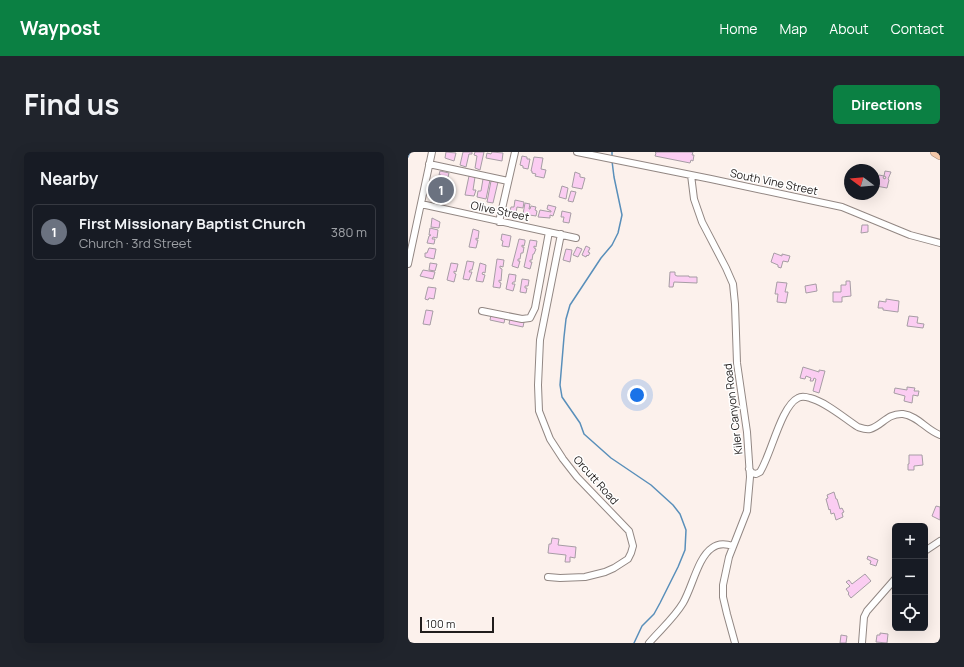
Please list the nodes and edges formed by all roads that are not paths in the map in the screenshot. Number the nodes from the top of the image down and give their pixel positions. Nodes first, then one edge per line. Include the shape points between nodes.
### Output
1 (432, 152) edge
2 (515, 152) edge
3 (578, 152) edge
4 (935, 152) edge
5 (599, 154) edge
6 (940, 155) edge
7 (429, 164) junction
8 (691, 175) junction
9 (508, 181) junction
10 (421, 204) junction
11 (499, 222) junction
12 (549, 232) junction
13 (561, 234) junction
14 (576, 238) dead end
15 (940, 243) edge
16 (408, 264) edge
17 (482, 311) dead end
18 (940, 435) edge
19 (750, 469) junction
20 (940, 541) edge
21 (734, 546) junction
22 (928, 549) edge
23 (548, 577) dead end
24 (892, 582) edge
25 (649, 643) edge
26 (735, 643) edge
27 (862, 643) edge

1 - 7 street
2 - 9 street
3 - 5 street, South Vine Street
4 - 6 highway
5 - 8 street, South Vine Street
7 - 9 street
7 - 10 street
8 - 15 street, South Vine Street via 842,207 910,235
8 - 19 street, Kiler Canyon Road via 694,199 702,222 733,284 737,363
9 - 11 street
10 - 11 street, Olive Street
10 - 16 street
11 - 12 street, Olive Street
12 - 13 street, Olive Street
12 - 17 street via 535,308 530,318 522,319
13 - 14 street, Olive Street
13 - 23 street, Orcutt Road via 540,340 539,411 550,439 559,452 577,477 629,531 633,546 628,559 605,572 584,577
18 - 19 street via 916,419 901,414 892,415 870,429 865,429 818,401 802,397 789,406 760,472 752,473
19 - 21 street, Kiler Canyon Road via 747,511
20 - 22 street
21 - 25 street via 717,545 707,552 683,603
21 - 26 street, Kiler Canyon Road via 723,585 723,597
24 - 27 street via 864,617

